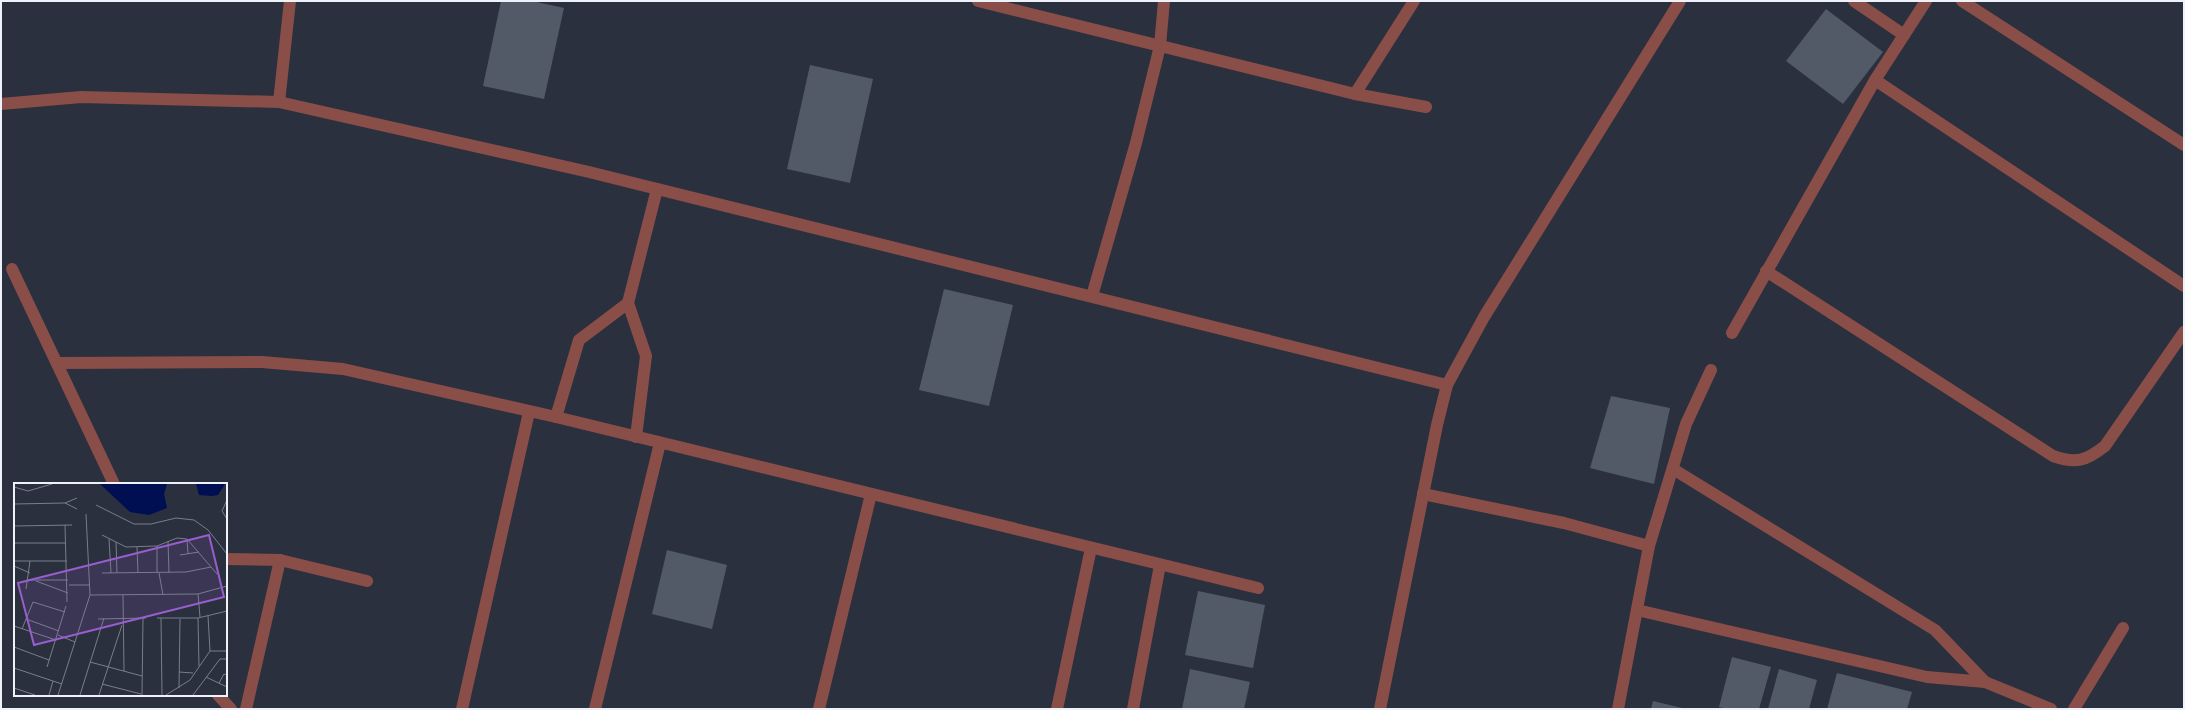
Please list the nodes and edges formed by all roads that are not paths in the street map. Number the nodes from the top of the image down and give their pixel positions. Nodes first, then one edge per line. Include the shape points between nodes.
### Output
1 (290, 1) edge
2 (978, 1) edge
3 (1164, 1) edge
4 (1414, 1) edge
5 (1680, 1) edge
6 (1854, 1) edge
7 (1926, 1) edge
8 (1962, 1) edge
9 (1904, 35) junction
10 (1160, 46) junction
11 (1875, 80) junction
12 (1355, 94) junction
13 (279, 102) junction
14 (1, 104) edge
15 (1426, 107) dead end
16 (2184, 145) edge
17 (657, 189) junction
18 (12, 269) dead end
19 (1766, 271) junction
20 (2184, 286) edge
21 (1092, 296) junction
22 (628, 302) junction
23 (2184, 332) edge
24 (1732, 333) dead end
25 (57, 363) junction
26 (1711, 370) dead end
27 (1447, 386) junction
28 (528, 412) junction
29 (556, 416) junction
30 (636, 438) junction
31 (660, 444) junction
32 (1673, 469) junction
33 (114, 483) edge
34 (871, 494) junction
35 (1423, 494) junction
36 (1649, 546) junction
37 (1091, 548) junction
38 (227, 559) edge
39 (280, 560) junction
40 (1160, 565) junction
41 (367, 581) dead end
42 (1258, 588) dead end
43 (1637, 610) junction
44 (2123, 628) dead end
45 (1985, 682) junction
46 (219, 696) edge
47 (231, 709) edge
48 (246, 709) edge
49 (462, 709) edge
50 (595, 709) edge
51 (819, 709) edge
52 (1057, 709) edge
53 (1133, 709) edge
54 (1380, 709) edge
55 (1618, 709) edge
56 (2051, 709) edge
57 (2074, 709) edge

1 - 13 street
2 - 10 street
3 - 10 street
4 - 12 street
5 - 27 street via 1484,317
6 - 9 street
7 - 9 street
8 - 16 street
9 - 11 street
10 - 12 street
10 - 21 street via 1136,143
11 - 19 street
11 - 20 street
12 - 15 street
13 - 14 street via 81,97
13 - 17 street
17 - 21 street
17 - 22 street
18 - 25 street
19 - 23 street via 2053,456 2067,461 2083,460 2105,446
19 - 24 street
21 - 27 street
22 - 29 street via 579,340
22 - 30 street via 646,356
25 - 28 street via 304,364 343,369
25 - 33 street
26 - 32 street via 1686,424
27 - 35 street
28 - 29 street
28 - 49 street
29 - 30 street
30 - 31 street
31 - 34 street
31 - 50 street
32 - 36 street
32 - 45 street via 1935,630
34 - 37 street
34 - 51 street
35 - 36 street via 1564,523
35 - 54 street
36 - 43 street
37 - 40 street
37 - 52 street
38 - 39 street
39 - 41 street
39 - 48 street
40 - 42 street
40 - 53 street
43 - 45 street via 1927,677
43 - 55 street
44 - 57 street
45 - 56 street
46 - 47 street

